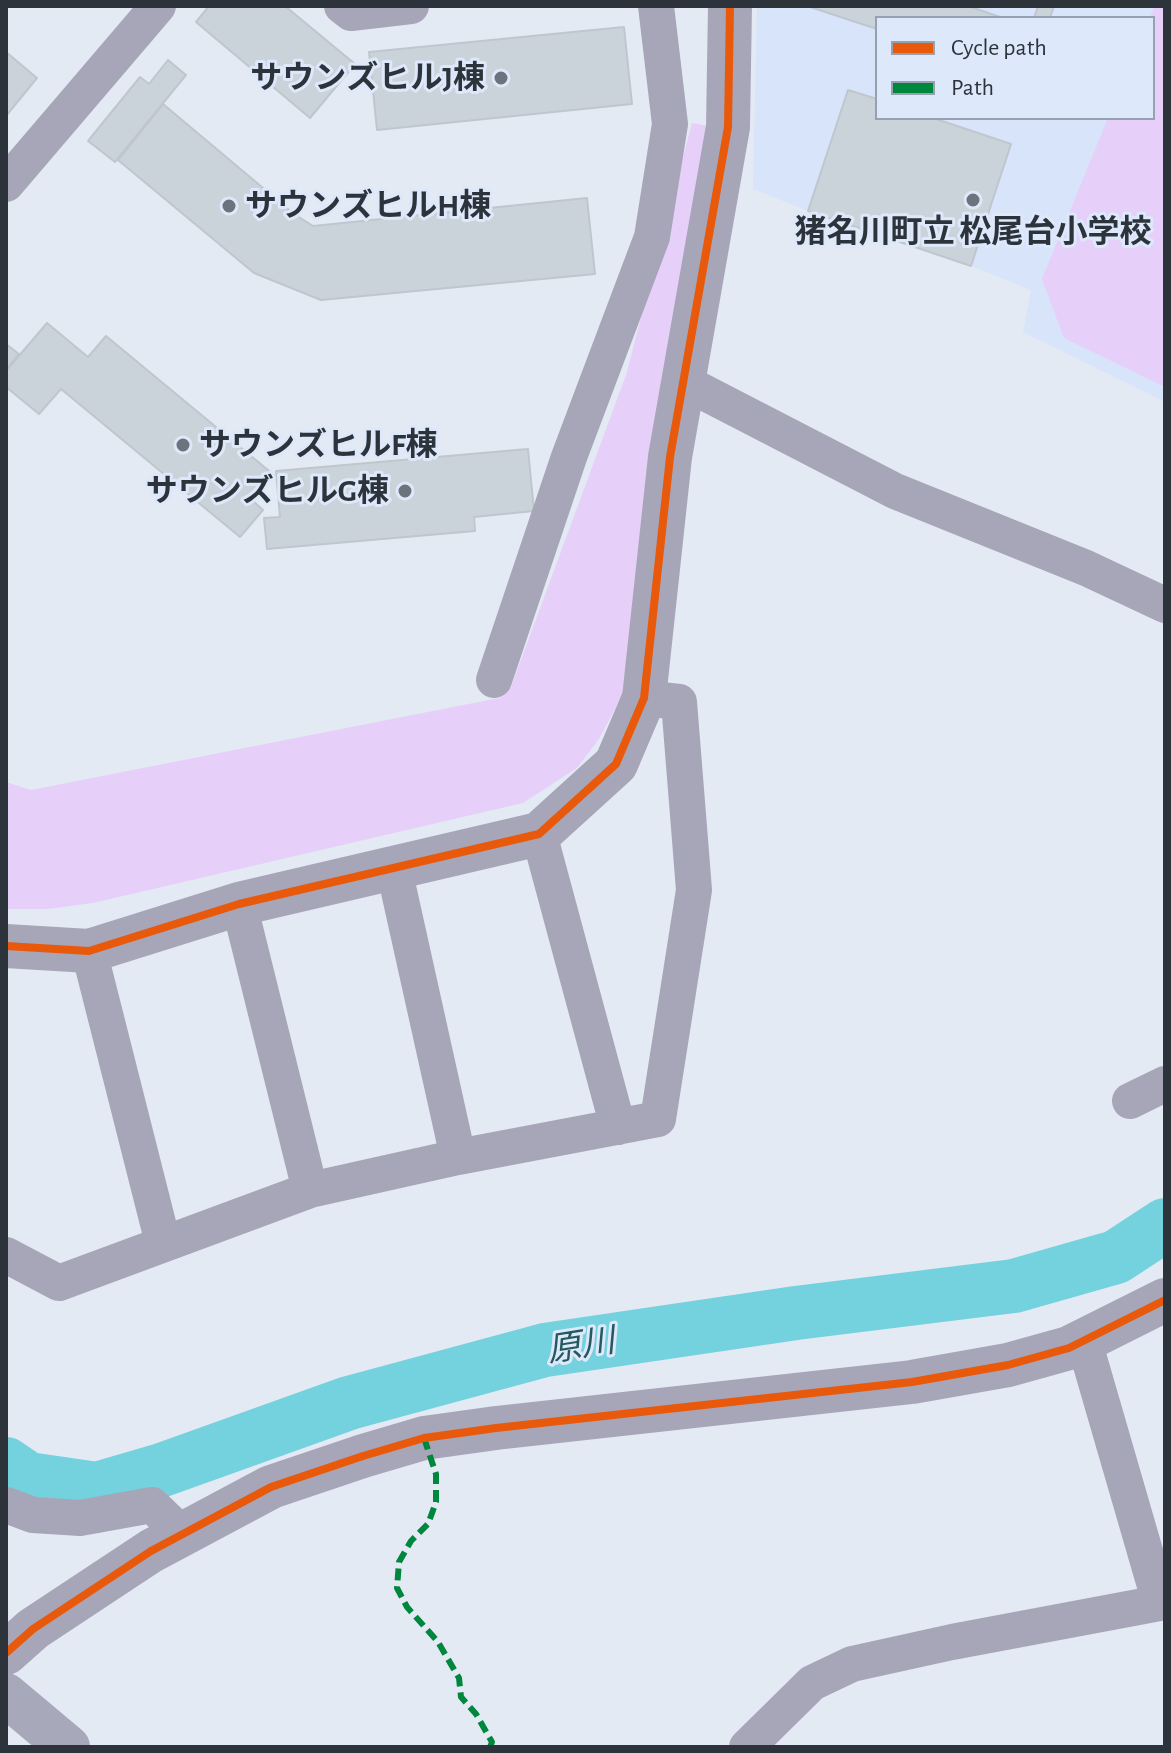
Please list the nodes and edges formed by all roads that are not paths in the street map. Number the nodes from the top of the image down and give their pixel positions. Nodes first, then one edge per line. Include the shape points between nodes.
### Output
1 (158, 6) edge
2 (342, 6) edge
3 (411, 6) edge
4 (656, 6) edge
5 (730, 6) edge
6 (6, 184) edge
7 (684, 382) junction
8 (1165, 605) edge
9 (494, 680) dead end
10 (644, 698) junction
11 (539, 834) junction
12 (394, 869) junction
13 (239, 904) junction
14 (6, 946) edge
15 (89, 951) junction
16 (1165, 1084) edge
17 (1130, 1101) dead end
18 (618, 1127) junction
19 (458, 1157) junction
20 (310, 1190) junction
21 (163, 1243) junction
22 (6, 1255) edge
23 (1165, 1300) edge
24 (1084, 1341) junction
25 (6, 1505) edge
26 (182, 1534) junction
27 (1162, 1602) edge
28 (6, 1653) edge
29 (6, 1695) edge
30 (68, 1747) edge
31 (747, 1747) edge

1 - 6 street
2 - 3 street via 351,13
4 - 9 street via 670,124 652,237 569,457
5 - 7 street via 728,127
7 - 8 street via 895,491
7 - 10 street via 670,457
10 - 11 street via 616,764
10 - 18 street via 679,702 694,890 658,1119
11 - 12 street
11 - 18 street
12 - 13 street
12 - 19 street
13 - 15 street
13 - 20 street
14 - 15 street
15 - 21 street
16 - 17 street
18 - 19 street
19 - 20 street
20 - 21 street
21 - 22 street via 59,1283
23 - 24 street
24 - 26 street via 1008,1365 912,1382 424,1438 271,1487
24 - 27 street
25 - 26 street via 33,1515 80,1518 152,1505
26 - 28 street via 33,1629
27 - 31 street via 852,1664 812,1683
29 - 30 main road

